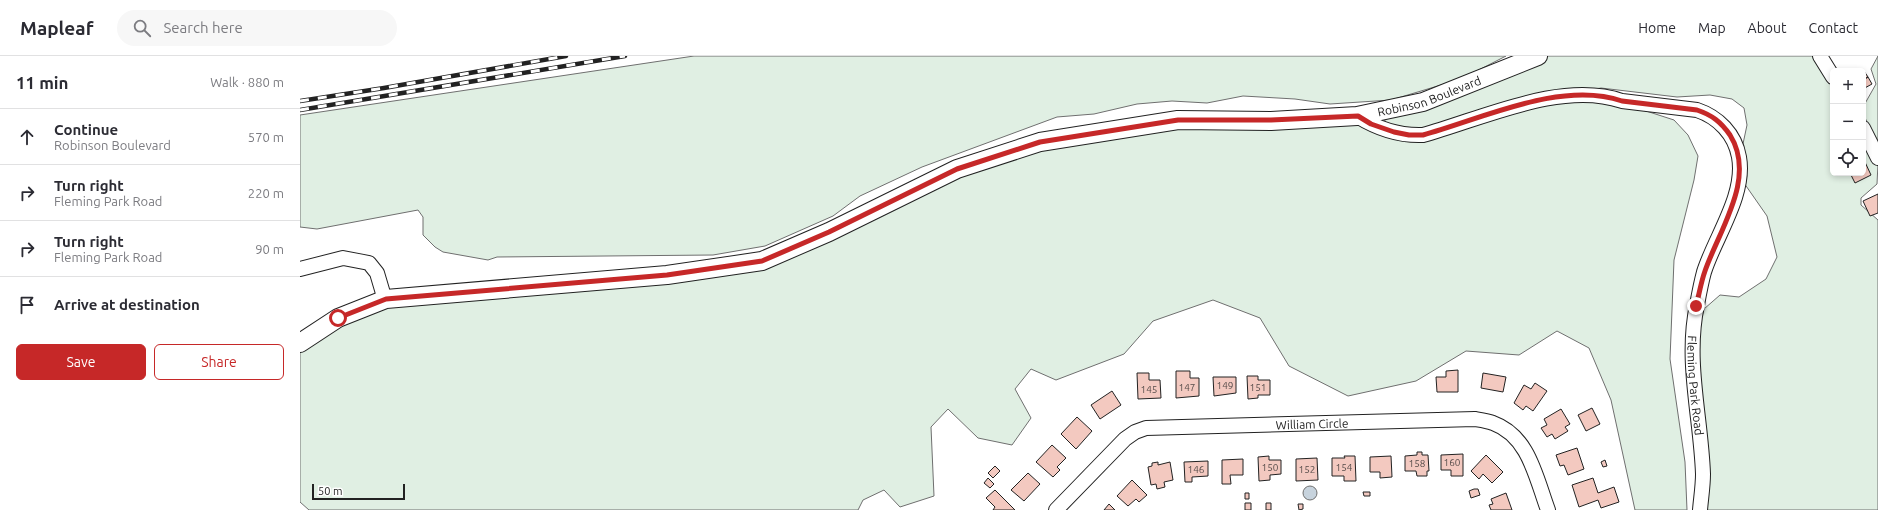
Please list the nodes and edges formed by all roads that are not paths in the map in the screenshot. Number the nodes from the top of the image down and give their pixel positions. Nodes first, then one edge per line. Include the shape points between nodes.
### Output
1 (1538, 56) edge
2 (1820, 56) edge
3 (1830, 72) edge
4 (1358, 116) junction
5 (1866, 134) edge
6 (1878, 158) edge
7 (300, 269) edge
8 (385, 300) junction
9 (300, 343) edge
10 (1056, 510) edge
11 (1548, 510) edge
12 (1700, 510) edge

1 - 4 main road, Robinson Boulevard via 1423,102
2 - 3 street
4 - 8 main road, Robinson Boulevard via 1271,120 1178,120 1040,142 957,169 829,232 762,261 667,275
4 - 12 street, Fleming Park Road via 1371,124 1394,132 1423,135 1523,103 1591,95 1697,110 1709,114 1726,129 1735,143 1740,174 1737,191 1704,272 1692,339 1692,376 1703,474
5 - 6 street
7 - 8 street via 343,258 369,263 377,273
8 - 9 main road, Robinson Boulevard via 338,318
10 - 11 street, William Circle via 1125,439 1146,428 1475,419 1493,422 1509,431 1522,444

